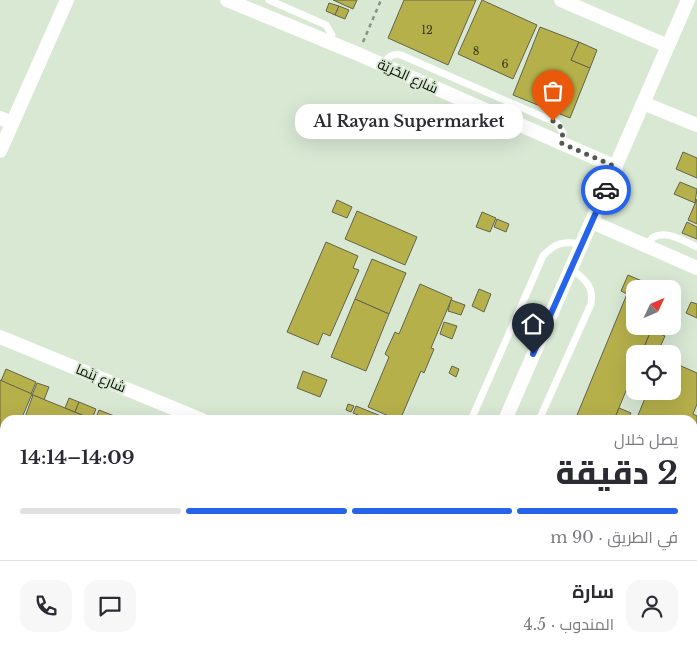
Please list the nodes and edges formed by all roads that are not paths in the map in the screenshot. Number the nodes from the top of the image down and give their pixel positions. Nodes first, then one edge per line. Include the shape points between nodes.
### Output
1 (67, 0) edge
2 (227, 0) edge
3 (269, 0) edge
4 (562, 0) edge
5 (688, 0) edge
6 (329, 43) junction
7 (668, 46) junction
8 (644, 102) junction
9 (6, 120) edge
10 (697, 126) edge
11 (0, 151) edge
12 (616, 167) junction
13 (592, 222) junction
14 (582, 244) junction
15 (648, 246) junction
16 (697, 247) edge
17 (571, 268) junction
18 (697, 268) edge
19 (0, 337) edge
20 (190, 415) edge
21 (472, 415) edge
22 (507, 415) edge
23 (541, 415) edge

1 - 9 street
2 - 6 street, شارع الحُريّة
3 - 6 lane via 326,25 332,35
4 - 7 street
5 - 7 street
6 - 12 street, شارع الحُريّة
7 - 8 street
8 - 10 street
8 - 12 street
9 - 11 street
12 - 13 street
13 - 14 street
13 - 15 street
14 - 17 street
14 - 21 lane via 567,241 543,256
15 - 16 lane via 652,238 661,234
15 - 18 street
17 - 22 street
17 - 23 lane via 586,280 592,295
19 - 20 street, شارع بَنَما

